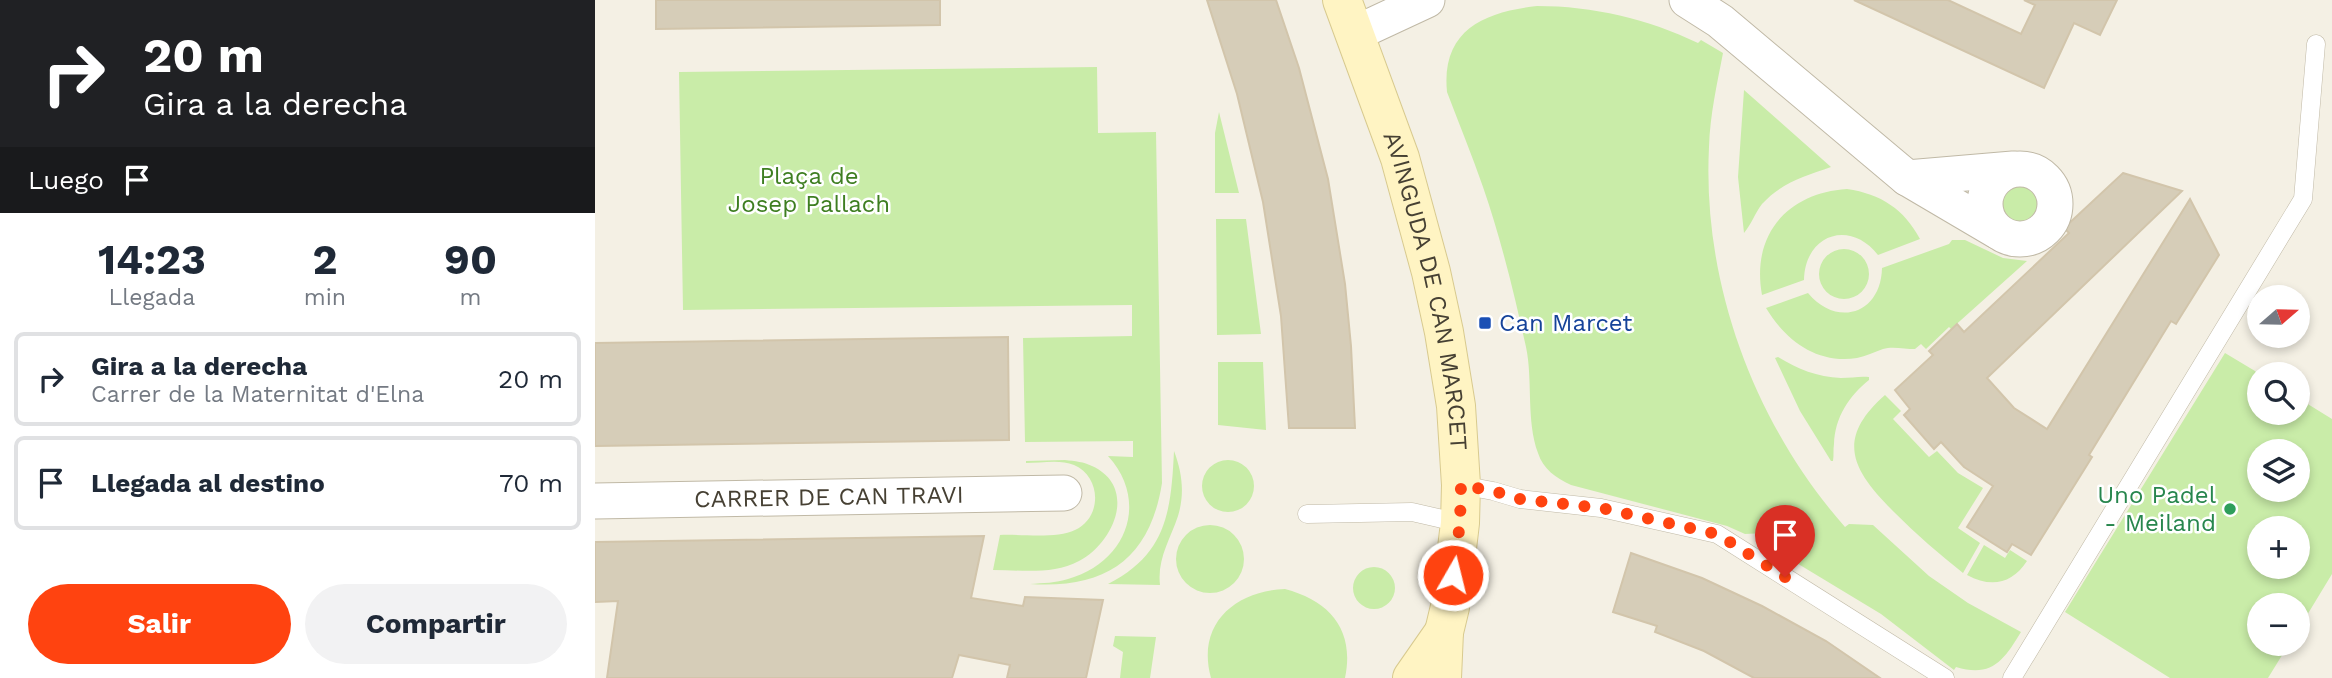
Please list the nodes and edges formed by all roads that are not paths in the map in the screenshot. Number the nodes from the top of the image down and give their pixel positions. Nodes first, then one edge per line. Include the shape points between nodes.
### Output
1 (1427, 0) edge
2 (1687, 0) edge
3 (1721, 10) edge
4 (1348, 17) edge
5 (2316, 44) dead end
6 (2013, 169) junction
7 (1907, 178) junction
8 (1997, 231) junction
9 (1461, 485) junction
10 (1065, 493) dead end
11 (595, 501) edge
12 (1307, 514) dead end
13 (1460, 523) junction
14 (1444, 632) junction
15 (1412, 678) edge
16 (1441, 678) edge
17 (1945, 678) edge
18 (2012, 678) edge

1 - 4 street
2 - 3 street
3 - 7 street
4 - 9 street, AVINGUDA DE CAN MARCET via 1392,133 1431,272 1456,406
5 - 18 lane via 2303,199
6 - 7 street
6 - 8 street via 1987,190 1986,212
6 - 8 street via 2026,169 2046,181 2056,203 2054,215 2039,235 2029,239 2018,240
7 - 8 street
9 - 13 street, AVINGUDA DE CAN MARCET
9 - 17 lane via 1520,499 1601,508 1717,534
10 - 11 street, CARRER DE CAN TRAVI
12 - 13 lane via 1412,513
13 - 14 street, AVINGUDA DE CAN MARCET
14 - 15 street, AVINGUDA DE CAN MARCET
14 - 16 street, AVINGUDA DE CAN MARCET

